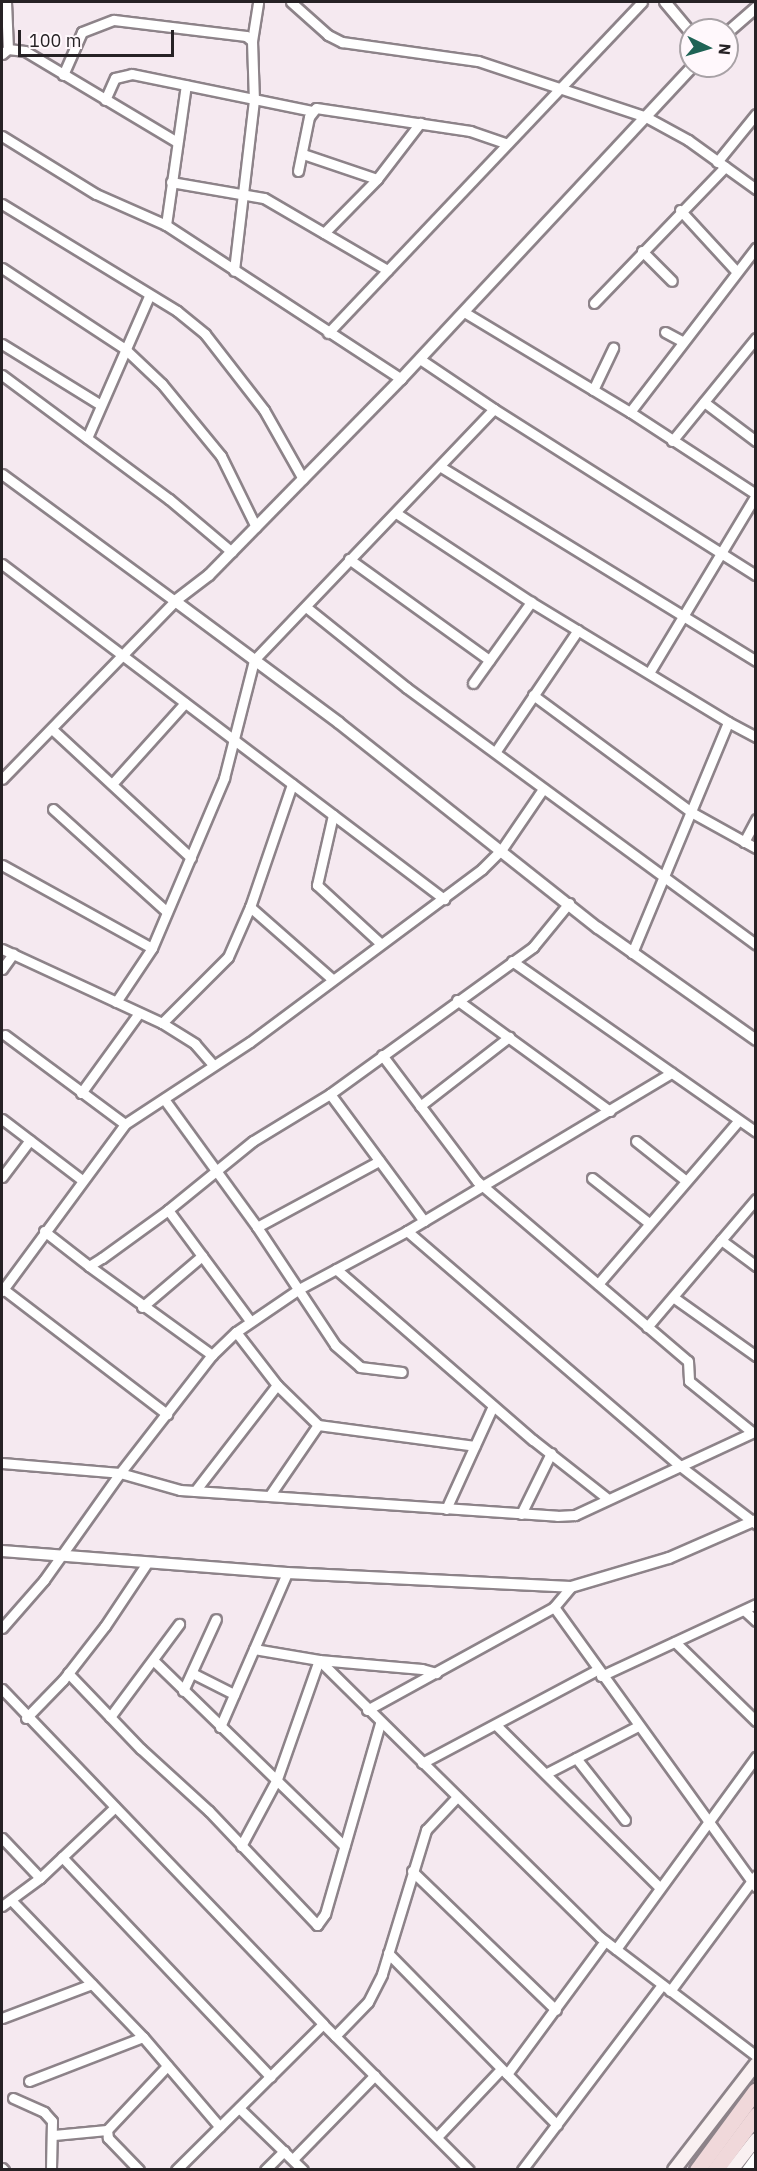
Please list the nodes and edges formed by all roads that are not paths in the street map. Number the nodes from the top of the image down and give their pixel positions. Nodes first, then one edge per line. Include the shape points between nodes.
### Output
1 (6, 2) edge
2 (258, 2) edge
3 (642, 2) edge
4 (664, 2) edge
5 (295, 3) edge
6 (756, 8) edge
7 (679, 19) edge
8 (739, 23) edge
9 (252, 41) junction
10 (5, 52) edge
11 (63, 75) junction
12 (682, 78) edge
13 (186, 86) junction
14 (560, 87) junction
15 (254, 99) junction
16 (105, 100) junction
17 (312, 111) junction
18 (646, 117) junction
19 (754, 118) edge
20 (420, 123) junction
21 (2, 136) edge
22 (177, 142) junction
23 (505, 143) junction
24 (303, 154) junction
25 (721, 164) junction
26 (298, 171) dead end
27 (377, 179) junction
28 (171, 182) junction
29 (756, 189) edge
30 (243, 194) junction
31 (2, 204) edge
32 (680, 210) junction
33 (166, 225) junction
34 (324, 233) junction
35 (756, 248) edge
36 (642, 251) junction
37 (2, 268) edge
38 (387, 270) junction
39 (234, 272) junction
40 (737, 272) junction
41 (672, 281) dead end
42 (149, 296) junction
43 (594, 303) dead end
44 (464, 312) junction
45 (665, 332) dead end
46 (328, 333) junction
47 (756, 338) edge
48 (682, 341) junction
49 (2, 344) edge
50 (124, 348) junction
51 (613, 348) dead end
52 (420, 359) junction
53 (2, 375) edge
54 (401, 379) junction
55 (593, 390) junction
56 (704, 402) junction
57 (99, 404) junction
58 (494, 409) junction
59 (630, 412) junction
60 (87, 438) junction
61 (672, 441) junction
62 (756, 441) edge
63 (441, 467) junction
64 (2, 474) edge
65 (303, 479) junction
66 (756, 495) edge
67 (396, 513) junction
68 (256, 527) junction
69 (232, 552) junction
70 (718, 554) junction
71 (349, 559) junction
72 (2, 564) edge
73 (756, 574) edge
74 (175, 601) junction
75 (531, 602) junction
76 (306, 607) junction
77 (681, 618) junction
78 (578, 630) junction
79 (123, 656) junction
80 (254, 660) junction
81 (489, 660) junction
82 (756, 661) edge
83 (649, 673) junction
84 (473, 683) dead end
85 (533, 695) junction
86 (185, 703) junction
87 (728, 722) junction
88 (53, 730) junction
89 (756, 737) edge
90 (234, 741) junction
91 (496, 751) junction
92 (2, 779) edge
93 (112, 784) junction
94 (292, 784) junction
95 (543, 789) junction
96 (53, 809) dead end
97 (691, 812) junction
98 (333, 815) junction
99 (756, 819) edge
100 (744, 842) junction
101 (756, 848) edge
102 (502, 849) junction
103 (191, 858) junction
104 (2, 865) edge
105 (666, 875) junction
106 (444, 899) junction
107 (569, 903) junction
108 (250, 907) junction
109 (166, 911) junction
110 (380, 943) junction
111 (756, 944) edge
112 (152, 948) junction
113 (2, 949) edge
114 (632, 953) junction
115 (13, 954) junction
116 (512, 961) junction
117 (2, 969) edge
118 (332, 979) junction
119 (457, 1000) junction
120 (116, 1002) junction
121 (139, 1013) junction
122 (162, 1023) junction
123 (5, 1035) dead end
124 (509, 1037) junction
125 (756, 1041) edge
126 (382, 1055) junction
127 (213, 1065) junction
128 (671, 1073) junction
129 (81, 1093) junction
130 (330, 1094) junction
131 (164, 1099) junction
132 (420, 1106) junction
133 (610, 1111) junction
134 (2, 1119) edge
135 (738, 1121) junction
136 (125, 1124) junction
137 (756, 1132) edge
138 (30, 1140) junction
139 (636, 1141) dead end
140 (379, 1161) junction
141 (212, 1171) junction
142 (2, 1177) edge
143 (592, 1178) dead end
144 (82, 1180) junction
145 (685, 1180) junction
146 (482, 1186) junction
147 (756, 1199) edge
148 (168, 1210) junction
149 (424, 1221) junction
150 (649, 1223) junction
151 (257, 1227) junction
152 (44, 1231) junction
153 (407, 1231) junction
154 (721, 1240) junction
155 (202, 1256) junction
156 (89, 1266) junction
157 (756, 1266) edge
158 (336, 1269) junction
159 (598, 1284) junction
160 (2, 1289) edge
161 (299, 1289) junction
162 (673, 1297) junction
163 (142, 1307) junction
164 (250, 1321) junction
165 (647, 1326) junction
166 (236, 1332) junction
167 (212, 1355) junction
168 (756, 1356) edge
169 (402, 1372) dead end
170 (278, 1385) junction
171 (493, 1406) junction
172 (167, 1414) junction
173 (318, 1425) junction
174 (754, 1432) edge
175 (475, 1446) junction
176 (551, 1453) junction
177 (2, 1463) edge
178 (680, 1466) junction
179 (120, 1473) junction
180 (195, 1491) junction
181 (270, 1495) junction
182 (608, 1499) junction
183 (446, 1509) junction
184 (521, 1514) junction
185 (754, 1522) edge
186 (2, 1551) edge
187 (60, 1557) junction
188 (147, 1563) junction
189 (287, 1573) junction
190 (571, 1587) junction
191 (756, 1604) edge
192 (554, 1607) junction
193 (745, 1611) junction
194 (216, 1619) dead end
195 (756, 1621) edge
196 (179, 1624) dead end
197 (2, 1628) edge
198 (675, 1642) junction
199 (254, 1649) junction
200 (153, 1660) junction
201 (319, 1660) junction
202 (68, 1673) junction
203 (599, 1673) junction
204 (194, 1674) junction
205 (436, 1674) junction
206 (2, 1689) edge
207 (183, 1691) junction
208 (234, 1694) junction
209 (366, 1710) junction
210 (110, 1717) junction
211 (26, 1718) junction
212 (756, 1721) edge
213 (380, 1723) junction
214 (496, 1725) junction
215 (638, 1726) junction
216 (220, 1727) junction
217 (756, 1757) edge
218 (576, 1758) junction
219 (422, 1763) junction
220 (547, 1773) junction
221 (277, 1779) junction
222 (458, 1797) junction
223 (115, 1807) junction
224 (625, 1820) dead end
225 (709, 1821) junction
226 (2, 1838) edge
227 (241, 1846) junction
228 (344, 1846) junction
229 (62, 1857) junction
230 (412, 1871) junction
231 (40, 1878) junction
232 (754, 1881) edge
233 (660, 1888) junction
234 (12, 1900) junction
235 (2, 1906) edge
236 (605, 1941) junction
237 (616, 1949) junction
238 (388, 1953) junction
239 (92, 1984) junction
240 (666, 1988) junction
241 (556, 2010) junction
242 (2, 2018) edge
243 (323, 2024) junction
244 (335, 2036) junction
245 (143, 2037) junction
246 (756, 2056) edge
247 (756, 2064) edge
248 (166, 2066) junction
249 (504, 2071) junction
250 (375, 2075) junction
251 (271, 2077) junction
252 (29, 2081) dead end
253 (756, 2090) edge
254 (13, 2098) dead end
255 (239, 2108) junction
256 (756, 2115) edge
257 (557, 2124) junction
258 (220, 2127) junction
259 (108, 2130) junction
260 (54, 2135) junction
261 (437, 2137) junction
262 (756, 2139) edge
263 (284, 2151) junction
264 (756, 2156) edge
265 (293, 2159) junction
266 (466, 2168) edge
267 (51, 2169) edge
268 (139, 2169) edge
269 (176, 2169) edge
270 (265, 2169) edge
271 (303, 2169) edge
272 (522, 2169) edge
273 (674, 2169) edge
274 (697, 2169) edge
275 (715, 2169) edge
276 (732, 2169) edge
277 (746, 2169) edge

1 - 10 street
2 - 9 street
3 - 14 street
4 - 7 street
5 - 14 street via 328,35 342,42 478,61
6 - 8 street
9 - 11 street via 246,36 114,20 82,32
9 - 15 street
10 - 11 street via 24,51
11 - 16 street
12 - 18 street
13 - 15 street
13 - 16 street via 120,75
13 - 22 street
14 - 18 street
14 - 23 street
15 - 17 street
15 - 30 street
16 - 22 street
17 - 20 street via 324,108
17 - 24 street
18 - 25 street
18 - 44 street
19 - 25 street
20 - 23 street via 470,131
20 - 27 street
21 - 33 street via 96,194
22 - 28 street
23 - 38 street
24 - 26 street
24 - 27 street
25 - 29 street
25 - 32 street
27 - 34 street
28 - 30 street
28 - 33 street
30 - 34 street via 264,198
30 - 39 street
31 - 42 street
32 - 36 street
32 - 40 street
33 - 39 street
34 - 38 street
35 - 40 street
36 - 41 street
36 - 43 street
37 - 50 street
38 - 46 street
39 - 46 street
40 - 48 street
42 - 50 street
42 - 65 street via 177,310 205,334 264,410
44 - 52 street
44 - 55 street
45 - 48 street
46 - 54 street
47 - 56 street
48 - 59 street
49 - 57 street
50 - 57 street
50 - 68 street via 198,423 221,456
51 - 55 street
52 - 54 street
52 - 58 street
53 - 60 street
54 - 65 street
55 - 59 street
56 - 61 street
56 - 62 street
57 - 60 street
58 - 63 street
58 - 70 street
59 - 61 street
60 - 69 street
61 - 66 street
63 - 67 street
63 - 77 street
64 - 74 street
65 - 68 street
66 - 70 street
67 - 71 street
67 - 75 street
68 - 69 street
69 - 74 street
70 - 73 street
70 - 77 street
71 - 76 street
71 - 81 street
72 - 79 street
74 - 79 street
74 - 80 street
75 - 78 street
75 - 81 street
76 - 80 street
76 - 91 street
77 - 82 street
77 - 83 street
78 - 83 street
78 - 85 street
79 - 86 street
79 - 88 street
80 - 90 street
80 - 102 street
81 - 84 street
83 - 87 street
85 - 91 street
85 - 97 street
86 - 90 street
86 - 93 street
87 - 89 street
87 - 97 street
88 - 92 street
88 - 93 street
90 - 94 street
90 - 103 street via 224,778
91 - 95 street
93 - 103 street
94 - 98 street
94 - 108 street
95 - 102 street
95 - 105 street
96 - 109 street
97 - 100 street
97 - 105 street
98 - 106 street
98 - 110 street via 317,885
99 - 100 street
100 - 101 street
102 - 106 street
102 - 107 street
103 - 109 street
104 - 112 street
105 - 111 street
105 - 114 street
106 - 110 street
107 - 114 street
107 - 116 street via 534,947
108 - 118 street
108 - 122 street via 219,969
109 - 112 street
110 - 118 street
112 - 120 street
113 - 115 street
114 - 125 street
115 - 117 street
115 - 120 street
116 - 119 street
116 - 128 street
118 - 127 street via 250,1042
119 - 124 street
119 - 126 street
120 - 121 street
121 - 122 street
121 - 129 street
122 - 127 street via 195,1044
123 - 129 street
124 - 132 street
124 - 133 street
126 - 130 street
126 - 132 street
127 - 131 street
128 - 133 street
128 - 135 street
129 - 136 street
130 - 140 street
130 - 141 street
131 - 136 street
131 - 141 street
132 - 146 street
133 - 146 street
134 - 138 street
135 - 137 street
135 - 145 street
136 - 144 street
138 - 142 street
138 - 144 street
139 - 145 street
140 - 149 street
140 - 151 street
141 - 148 street
141 - 151 street
143 - 150 street
144 - 152 street
145 - 150 street
146 - 149 street
146 - 159 street
147 - 154 street
148 - 155 street
148 - 156 street
149 - 153 street
150 - 159 street
151 - 161 street
152 - 156 street
152 - 160 street
153 - 158 street
153 - 178 street
154 - 157 street
154 - 162 street
155 - 163 street
155 - 164 street
156 - 163 street
158 - 161 street
158 - 171 street
159 - 165 street
160 - 172 street
161 - 164 street
161 - 169 street via 335,1345 352,1362 360,1367
162 - 165 street
162 - 168 street
163 - 167 street
164 - 166 street
165 - 174 street via 688,1361 689,1381
166 - 167 street
166 - 170 street
167 - 172 street
170 - 173 street
170 - 180 street
171 - 175 street
171 - 176 street
172 - 179 street
173 - 175 street
173 - 181 street
174 - 178 street
175 - 183 street
176 - 182 street
176 - 184 street
177 - 179 street
178 - 182 street
178 - 185 street
179 - 180 street
179 - 187 street
180 - 181 street
181 - 183 street
182 - 184 street via 575,1515
183 - 184 street
185 - 190 street via 669,1558
186 - 187 street
187 - 188 street
187 - 197 street
188 - 189 street
188 - 202 street
189 - 190 street
189 - 199 street
190 - 192 street
191 - 193 street
192 - 203 street
192 - 205 street
193 - 195 street
193 - 198 street
194 - 204 street
196 - 200 street
198 - 203 street
198 - 212 street
199 - 201 street
199 - 208 street
200 - 207 street
200 - 210 street
201 - 205 street via 422,1669
201 - 209 street
201 - 221 street
202 - 210 street
202 - 211 street
203 - 214 street
203 - 215 street
204 - 207 street
204 - 208 street
205 - 209 street
206 - 211 street
207 - 216 street
208 - 216 street
209 - 213 street
210 - 227 street
211 - 223 street
213 - 219 street
213 - 228 street
214 - 219 street
214 - 220 street
215 - 218 street
215 - 225 street
216 - 221 street
217 - 225 street
218 - 220 street
218 - 224 street
219 - 222 street
220 - 233 street
221 - 227 street
221 - 228 street
222 - 230 street via 426,1830
222 - 236 street
223 - 229 street
223 - 243 street
225 - 232 street
225 - 233 street
226 - 231 street
227 - 228 street via 317,1925 325,1914
229 - 231 street
229 - 251 street
230 - 238 street
230 - 241 street
231 - 234 street
232 - 240 street
233 - 237 street
234 - 235 street
234 - 239 street
236 - 237 street
236 - 241 street
237 - 240 street
238 - 244 street via 368,2002
238 - 249 street
239 - 242 street
239 - 245 street
240 - 246 street
240 - 257 street
241 - 249 street
243 - 244 street
243 - 251 street
244 - 250 street
245 - 248 street
245 - 252 street
247 - 273 main road
248 - 258 street
248 - 259 street
249 - 257 street
249 - 261 street
250 - 261 street
250 - 265 street
251 - 255 street
253 - 274 highway
254 - 260 street via 48,2114
255 - 258 street
255 - 263 street
256 - 275 highway
257 - 272 street
258 - 269 street
259 - 260 street
259 - 268 street via 108,2138
260 - 267 street
261 - 266 street
262 - 276 main road
263 - 265 street
263 - 270 street
264 - 277 street
265 - 271 street

